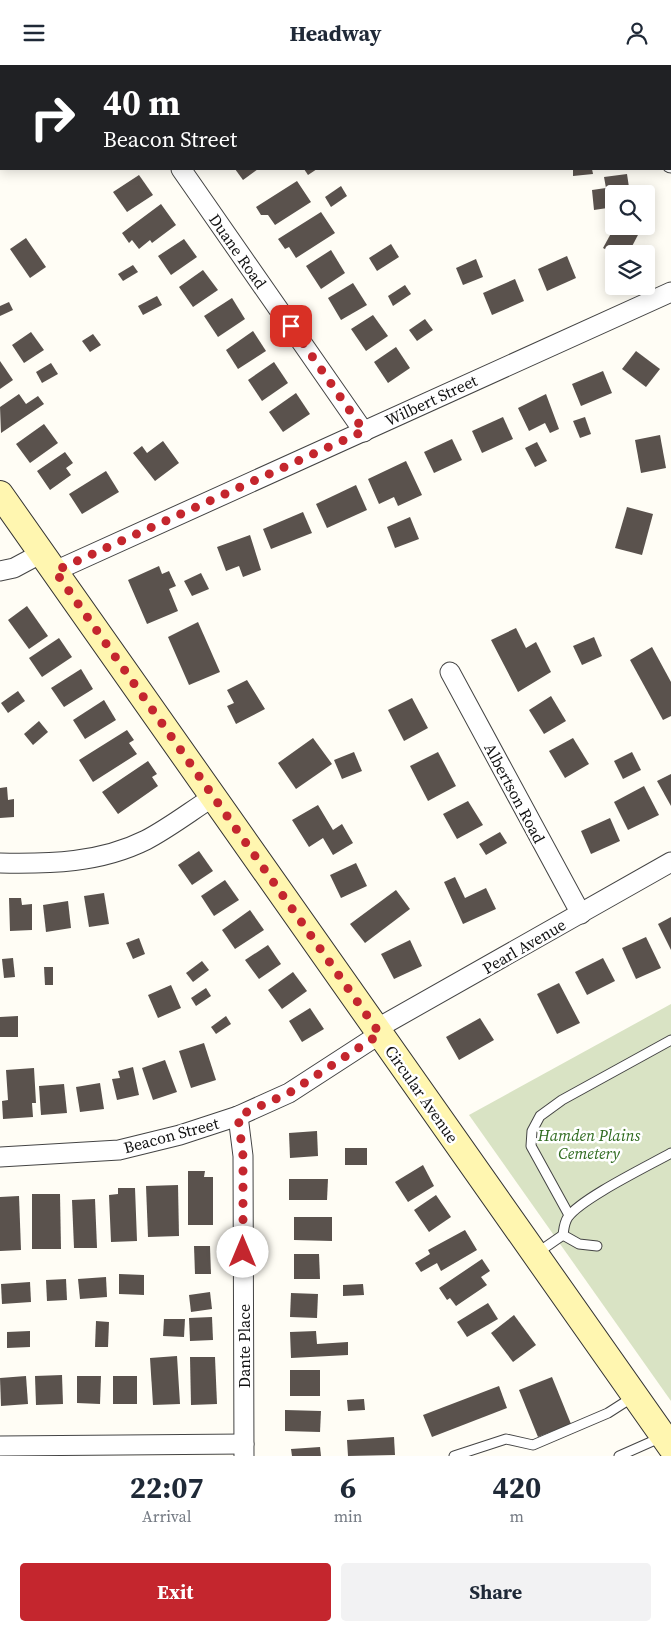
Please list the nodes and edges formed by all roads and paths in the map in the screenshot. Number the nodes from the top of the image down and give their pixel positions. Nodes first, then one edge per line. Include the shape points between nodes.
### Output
1 (182, 170) edge
2 (671, 291) edge
3 (364, 431) junction
4 (0, 494) edge
5 (48, 562) junction
6 (0, 571) edge
7 (450, 672) dead end
8 (214, 797) junction
9 (671, 862) edge
10 (0, 863) edge
11 (581, 914) junction
12 (378, 1032) junction
13 (671, 1040) edge
14 (238, 1116) junction
15 (671, 1153) edge
16 (0, 1157) edge
17 (569, 1215) junction
18 (563, 1235) junction
19 (597, 1246) dead end
20 (535, 1254) junction
21 (635, 1396) junction
22 (668, 1439) edge
23 (0, 1446) edge
24 (244, 1450) edge
25 (454, 1456) edge
26 (619, 1456) edge

1 - 3 street, Duane Road
2 - 3 street, Wilbert Street
3 - 5 street, Wilbert Street
4 - 5 main road, Circular Avenue
5 - 6 street, Wilbert Street
5 - 8 main road, Circular Avenue
7 - 11 street, Albertson Road
8 - 10 street via 145,840 90,859 34,864
8 - 12 main road, Circular Avenue
9 - 11 street, Pearl Avenue
11 - 12 street, Pearl Avenue
12 - 14 street, Beacon Street via 289,1093
12 - 20 main road, Circular Avenue
13 - 17 lane via 562,1100 540,1116 532,1131 531,1146
14 - 16 street, Beacon Street via 119,1150
14 - 24 street, Dante Place via 243,1156
15 - 17 lane via 592,1198
17 - 18 lane
18 - 19 lane via 579,1244
18 - 20 lane
20 - 21 main road, Circular Avenue
21 - 22 main road, Circular Avenue
21 - 25 lane via 608,1413 533,1445 506,1439
22 - 26 lane
23 - 24 street

